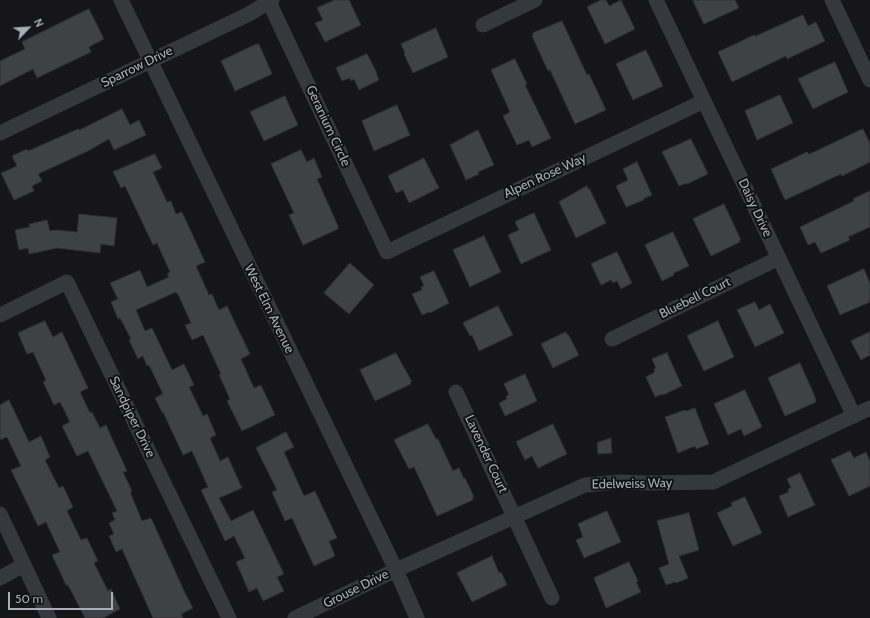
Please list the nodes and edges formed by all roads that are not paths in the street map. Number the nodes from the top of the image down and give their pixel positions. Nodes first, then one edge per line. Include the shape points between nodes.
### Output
1 (121, 0) edge
2 (535, 0) edge
3 (656, 0) edge
4 (832, 0) edge
5 (270, 1) edge
6 (483, 24) dead end
7 (150, 61) junction
8 (870, 80) edge
9 (704, 101) junction
10 (0, 133) edge
11 (387, 252) joint
12 (779, 258) junction
13 (0, 315) edge
14 (612, 339) dead end
15 (456, 392) dead end
16 (870, 408) edge
17 (854, 416) junction
18 (0, 514) edge
19 (516, 516) junction
20 (24, 565) junction
21 (396, 570) junction
22 (0, 578) edge
23 (552, 598) dead end
24 (49, 618) edge
25 (229, 618) edge
26 (295, 618) edge
27 (417, 618) edge

1 - 7 street, West Elm Avenue
2 - 6 street
3 - 9 street, Daisy Drive
4 - 8 street
5 - 7 street, Sparrow Drive via 249,14
5 - 11 street, Geranium Circle
7 - 10 street, Sparrow Drive
7 - 21 street, West Elm Avenue
9 - 11 street, Alpen Rose Way
9 - 12 street, Daisy Drive
12 - 14 street, Bluebell Court
12 - 17 street, Daisy Drive
13 - 25 street, Sandpiper Drive via 67,282
15 - 19 street, Lavender Court
16 - 17 street, Edelweiss Way
17 - 19 street, Edelweiss Way via 713,482 620,482 585,486
18 - 20 street
19 - 21 street, Edelweiss Way
19 - 23 street, Lavender Court
20 - 22 street
20 - 24 street
21 - 26 street, Grouse Drive
21 - 27 street, West Elm Avenue

